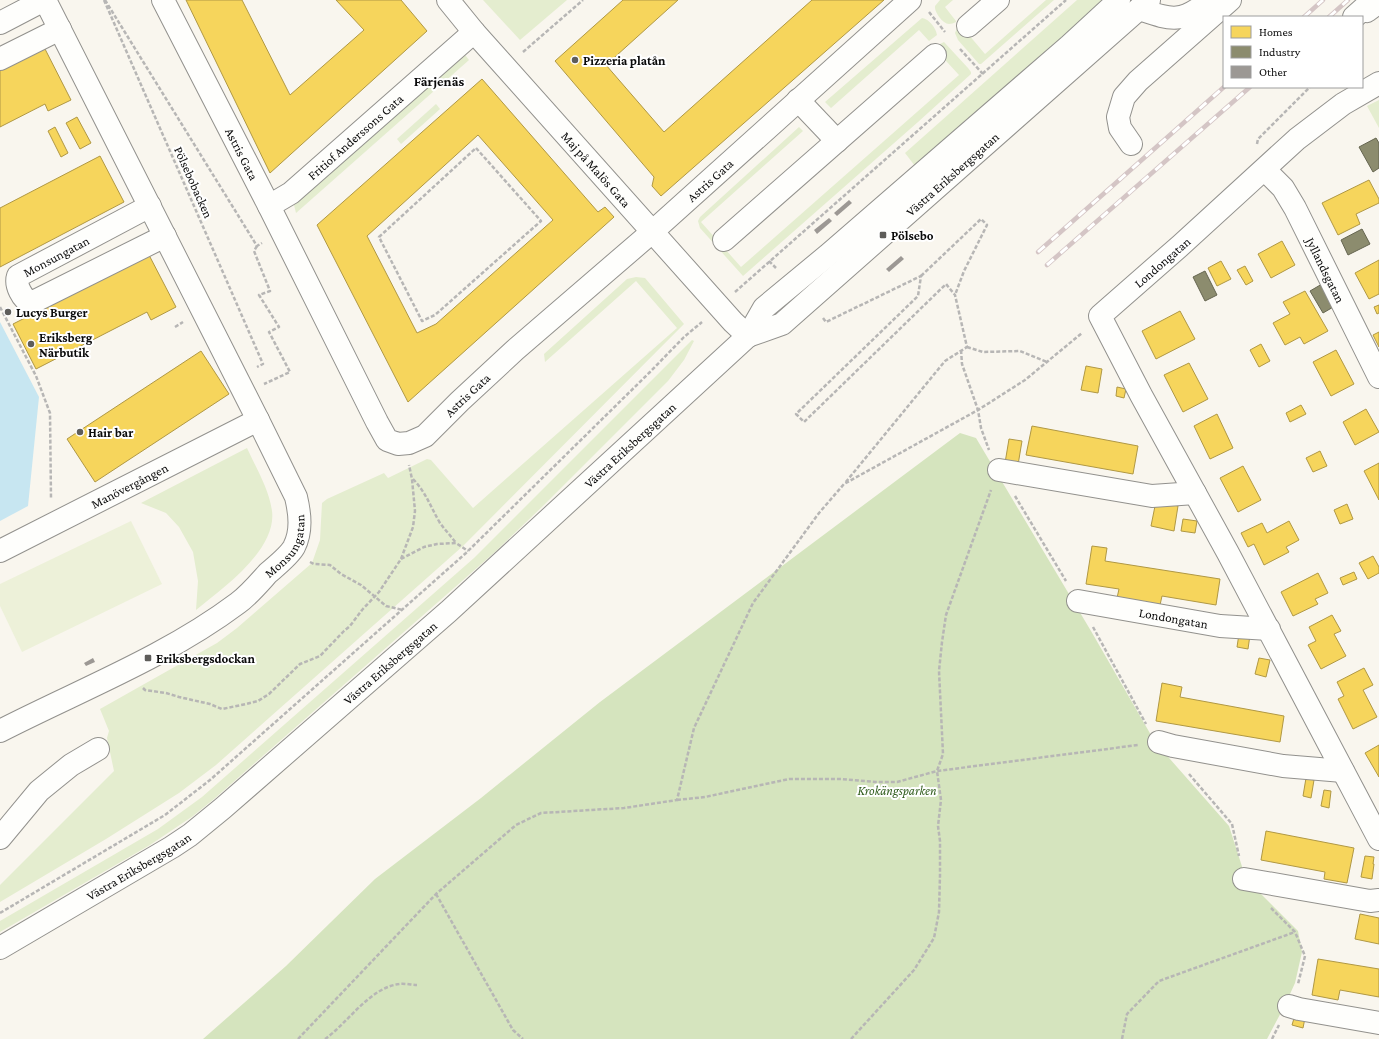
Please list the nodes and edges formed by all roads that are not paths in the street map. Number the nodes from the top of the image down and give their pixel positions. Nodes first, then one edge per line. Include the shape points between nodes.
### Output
1 (45, 0) edge
2 (163, 0) edge
3 (448, 0) edge
4 (910, 0) edge
5 (998, 0) edge
6 (1210, 0) edge
7 (1230, 0) edge
8 (1379, 2) edge
9 (1136, 3) edge
10 (1355, 16) edge
11 (0, 23) edge
12 (968, 26) dead end
13 (60, 29) junction
14 (474, 32) junction
15 (934, 56) dead end
16 (0, 59) edge
17 (1379, 83) edge
18 (798, 100) junction
19 (837, 141) junction
20 (1132, 144) dead end
21 (1265, 170) junction
22 (150, 206) junction
23 (269, 206) junction
24 (652, 232) junction
25 (165, 236) junction
26 (724, 240) dead end
27 (748, 336) junction
28 (1379, 376) edge
29 (258, 420) junction
30 (999, 470) road end
31 (1195, 493) junction
32 (0, 551) edge
33 (1078, 601) road end
34 (1269, 629) junction
35 (0, 731) edge
36 (1159, 742) road end
37 (98, 749) dead end
38 (1343, 770) junction
39 (4, 824) edge
40 (1379, 839) edge
41 (1244, 879) road end
42 (1379, 900) edge
43 (0, 948) edge
44 (1289, 1006) road end
45 (1379, 1023) edge

1 - 11 street, Monsungatan
1 - 13 street, Monsungatan
2 - 23 street, Astris Gata
3 - 14 street, Maj på Malös Gata
4 - 18 street, Astris Gata
5 - 12 street
6 - 9 street via 1197,11 1179,18 1163,17
7 - 20 street via 1138,81 1124,97 1118,117 1120,128
8 - 10 street via 1368,11 1363,9
9 - 27 street, Västra Eriksbergsgatan via 1069,46 764,308
13 - 16 street
13 - 22 street, Monsungatan
14 - 23 street, Fritiof Anderssons Gata via 291,193
14 - 24 street, Maj på Malös Gata
15 - 19 street
17 - 21 street, Londongatan via 1343,104 1297,139
18 - 19 street
18 - 24 street, Astris Gata
19 - 26 street
21 - 28 street, Jyllandsgatan via 1283,188 1295,208
21 - 31 street, Londongatan via 1100,316
22 - 25 street, Monsungatan
22 - 25 street, Monsungatan via 18,276 16,281 22,295 31,303
23 - 24 street, Astris Gata via 377,422 387,440 398,444 409,443 425,436 515,350
24 - 27 street, Maj på Malös Gata
25 - 29 street, Monsungatan
27 - 43 street, Västra Eriksbergsgatan via 449,611 223,808 172,847
29 - 32 street, Manövergången
29 - 35 street, Monsungatan via 296,497 299,509 299,535 293,549 239,602 199,630
30 - 31 street via 1152,496
31 - 34 street
33 - 34 street, Londongatan via 1220,626
34 - 38 street
36 - 38 street via 1283,766
37 - 39 street via 71,765 39,790
38 - 40 street
41 - 42 street via 1370,901
44 - 45 street

